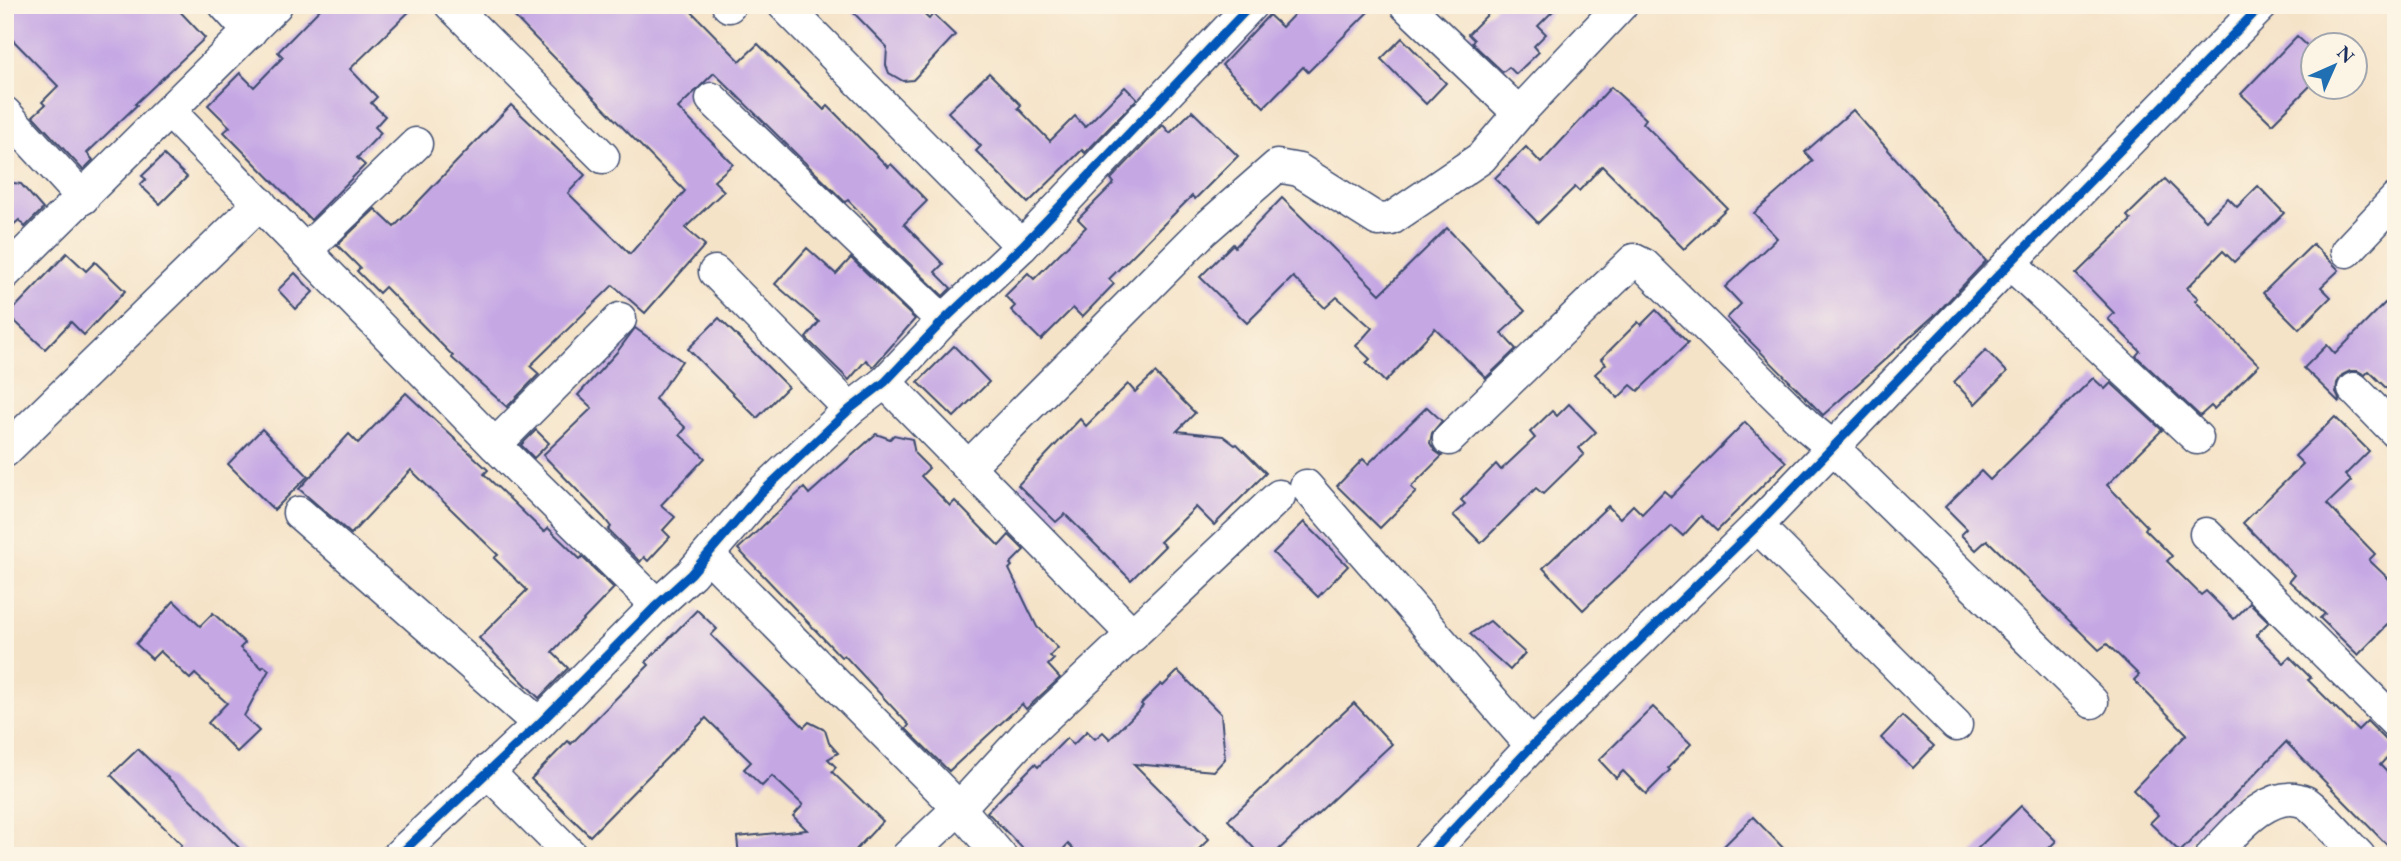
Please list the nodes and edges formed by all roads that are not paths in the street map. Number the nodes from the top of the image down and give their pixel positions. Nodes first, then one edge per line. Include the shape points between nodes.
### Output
1 (225, 5) edge
2 (276, 5) edge
3 (451, 5) edge
4 (784, 5) edge
5 (1251, 5) edge
6 (1406, 5) edge
7 (1621, 5) edge
8 (2262, 5) edge
9 (250, 32) junction
10 (712, 99) dead end
11 (170, 112) junction
12 (5, 113) edge
13 (1519, 113) junction
14 (416, 144) dead end
15 (603, 157) dead end
16 (83, 198) junction
17 (2396, 199) edge
18 (260, 203) junction
19 (1022, 246) junction
20 (306, 250) junction
21 (2347, 251) dead end
22 (2010, 263) junction
23 (5, 272) edge
24 (715, 272) dead end
25 (620, 319) dead end
26 (943, 321) junction
27 (885, 382) junction
28 (2354, 389) dead end
29 (850, 409) junction
30 (2396, 432) edge
31 (2197, 438) dead end
32 (1449, 439) dead end
33 (495, 444) junction
34 (1832, 447) junction
35 (5, 451) edge
36 (968, 466) junction
37 (299, 513) dead end
38 (1757, 526) junction
39 (2206, 534) dead end
40 (708, 555) junction
41 (657, 605) junction
42 (1133, 635) junction
43 (2092, 702) dead end
44 (539, 723) junction
45 (2396, 723) edge
46 (1956, 725) dead end
47 (1532, 746) junction
48 (487, 771) junction
49 (959, 808) junction
50 (1437, 853) edge
51 (398, 856) edge
52 (572, 856) edge
53 (908, 856) edge
54 (1000, 856) edge
55 (2212, 856) edge
56 (2359, 856) edge

1 - 9 street
2 - 9 street
3 - 15 street
4 - 19 street
5 - 19 street
6 - 13 street
7 - 13 street
8 - 22 street
9 - 11 street
10 - 26 street
11 - 16 street
11 - 18 street
12 - 16 street
13 - 36 street via 1481,158 1391,219 1378,220 1299,170 1277,166 1204,230
14 - 20 street
16 - 23 street
17 - 21 street
18 - 20 street
18 - 35 street
19 - 26 street
20 - 33 street
22 - 31 street
22 - 34 street
24 - 29 street
25 - 33 street
26 - 27 street
27 - 29 street
27 - 36 street
28 - 30 street
29 - 40 street via 759,495
32 - 34 street via 1634,260
33 - 41 street
34 - 38 street
34 - 43 street
36 - 42 street
37 - 44 street
38 - 46 street
38 - 47 street
39 - 45 street
40 - 41 street
40 - 49 street
41 - 44 street
42 - 47 street via 1292,491
42 - 49 street via 1027,734
44 - 48 street
47 - 50 street
48 - 51 street
48 - 52 street
49 - 53 street
49 - 54 street
55 - 56 street via 2258,810 2289,800 2306,802

